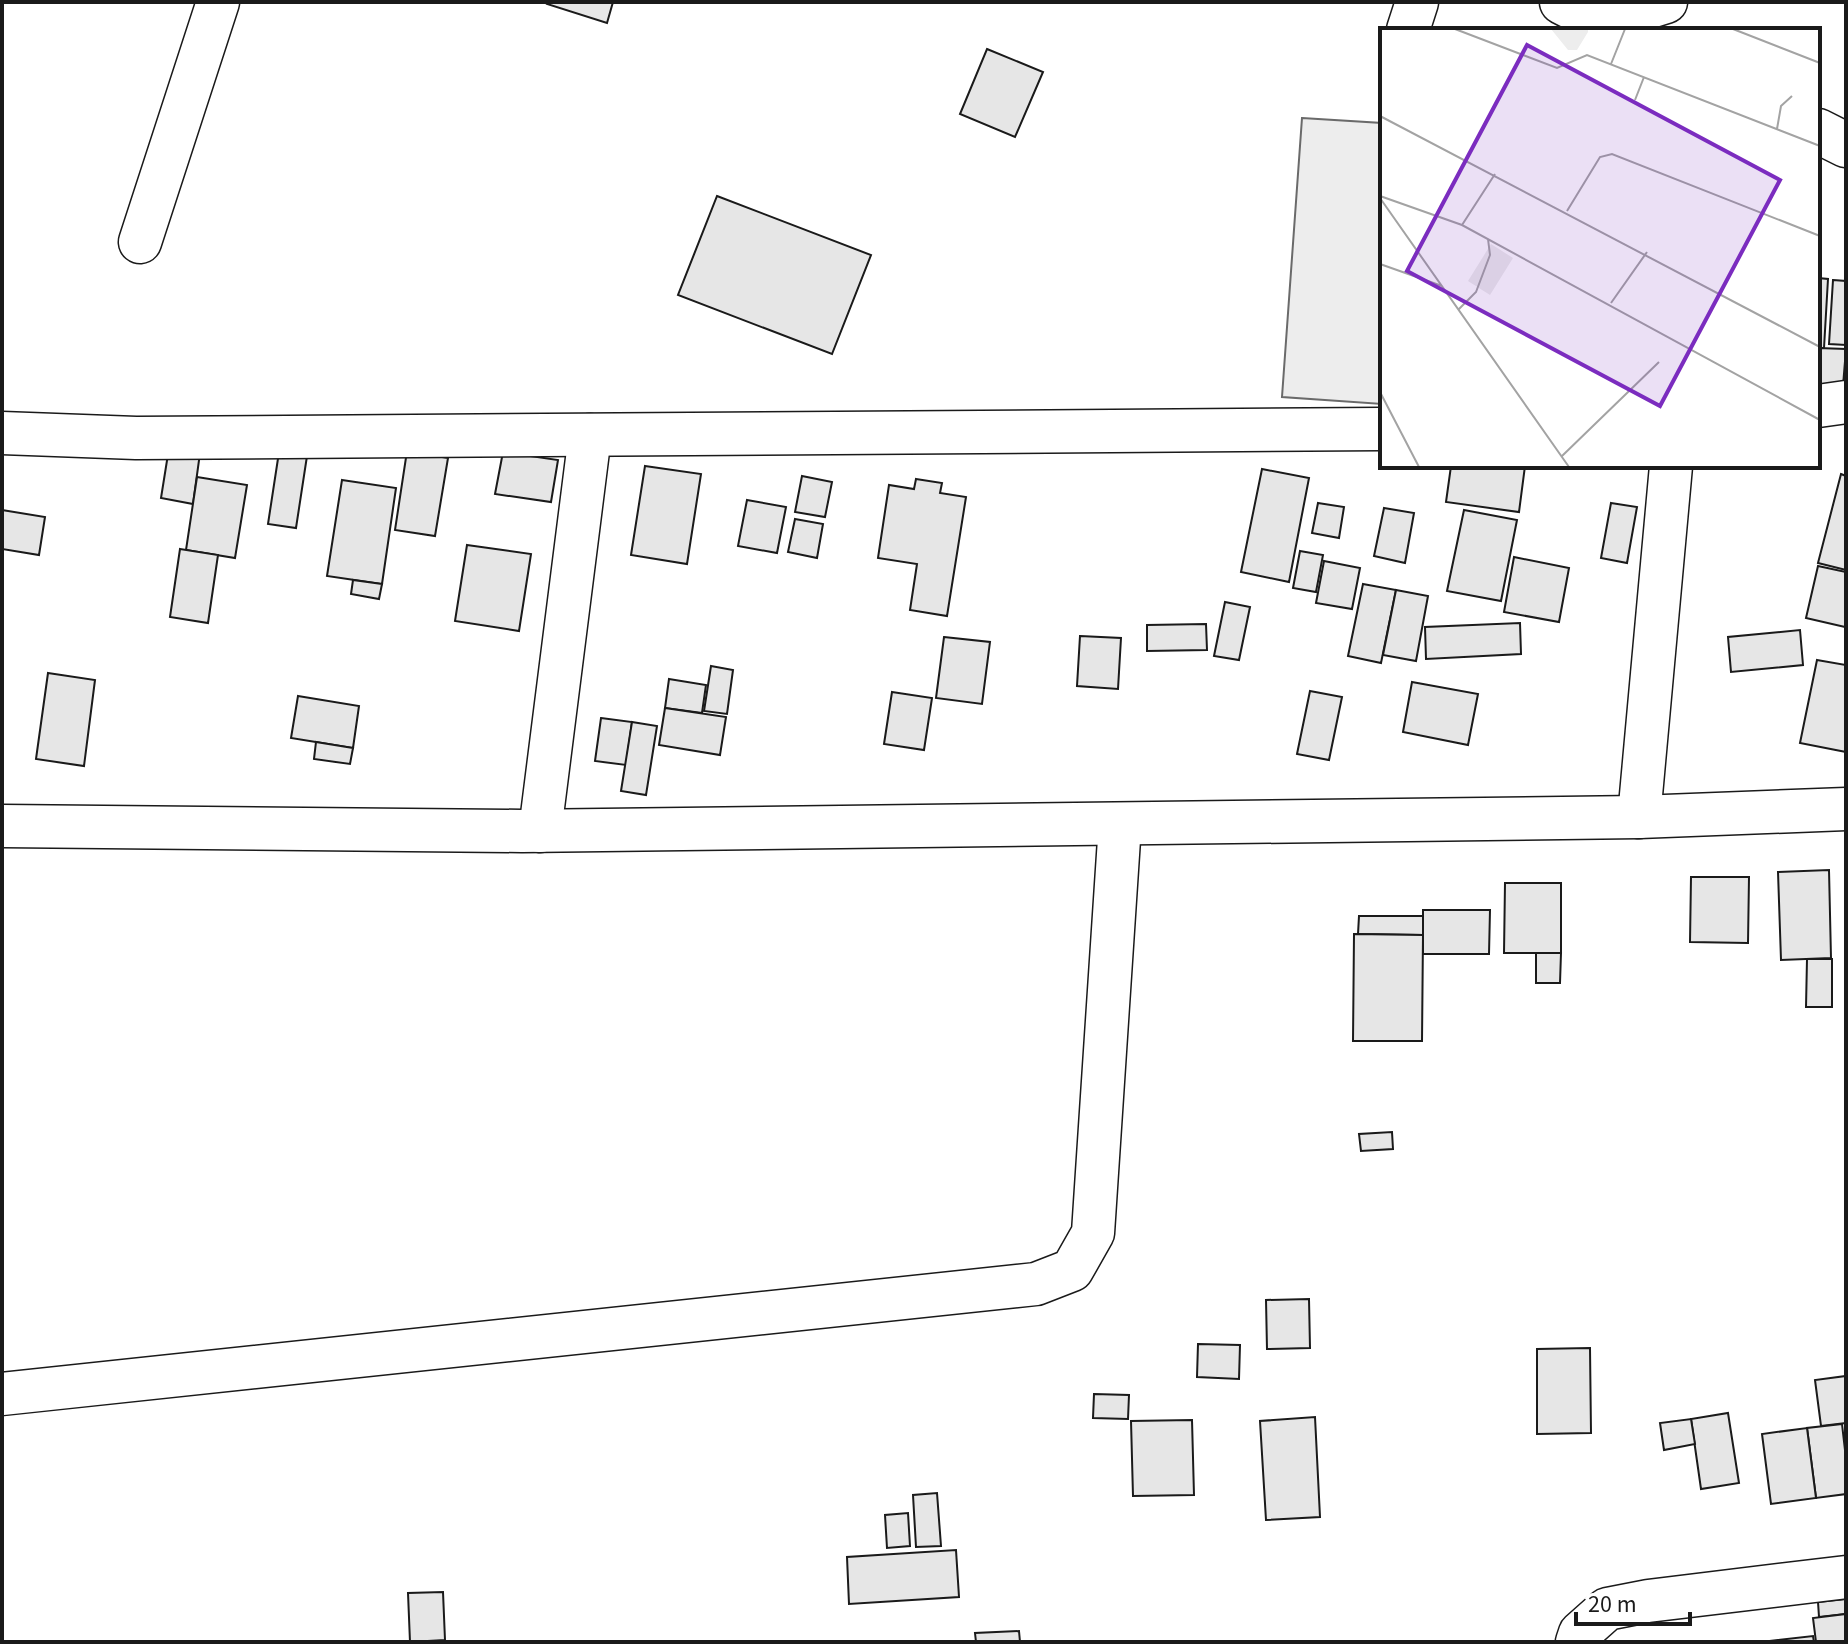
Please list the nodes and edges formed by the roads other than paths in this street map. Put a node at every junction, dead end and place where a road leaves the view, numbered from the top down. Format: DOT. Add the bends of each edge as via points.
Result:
graph roads {
  1 [pos="218,2"];
  2 [pos="1417,2"];
  3 [pos="1562,2"];
  4 [pos="1666,2"];
  5 [pos="1610,26"];
  6 [pos="1409,28"];
  7 [pos="1820,132"];
  8 [pos="1846,145"];
  9 [pos="140,242"];
  10 [pos="1846,402"];
  11 [pos="1820,406"];
  12 [pos="1380,429"];
  13 [pos="2,433"];
  14 [pos="590,435"];
  15 [pos="1671,468"];
  16 [pos="1846,809"];
  17 [pos="1639,817"];
  18 [pos="1120,824"];
  19 [pos="2,826"];
  20 [pos="540,831"];
  21 [pos="2,1394"];
  22 [pos="1846,1577"];
  23 [pos="1577,1642"];
  1 -- 9 [label="street"];
  2 -- 6 [label="street"];
  3 -- 5 [label="main road"];
  4 -- 5 [label="street"];
  7 -- 8 [label="main road"];
  10 -- 11 [label="street"];
  12 -- 14 [label="street"];
  13 -- 14 [label="street" via="136,438"];
  14 -- 20 [label="street"];
  15 -- 17 [label="street"];
  16 -- 17 [label="street"];
  17 -- 18 [label="street"];
  18 -- 20 [label="street"];
  18 -- 21 [label="street" via="1093,1233 1072,1270 1036,1284"];
  19 -- 20 [label="street"];
  22 -- 23 [label="street" via="1607,1609"];
}
